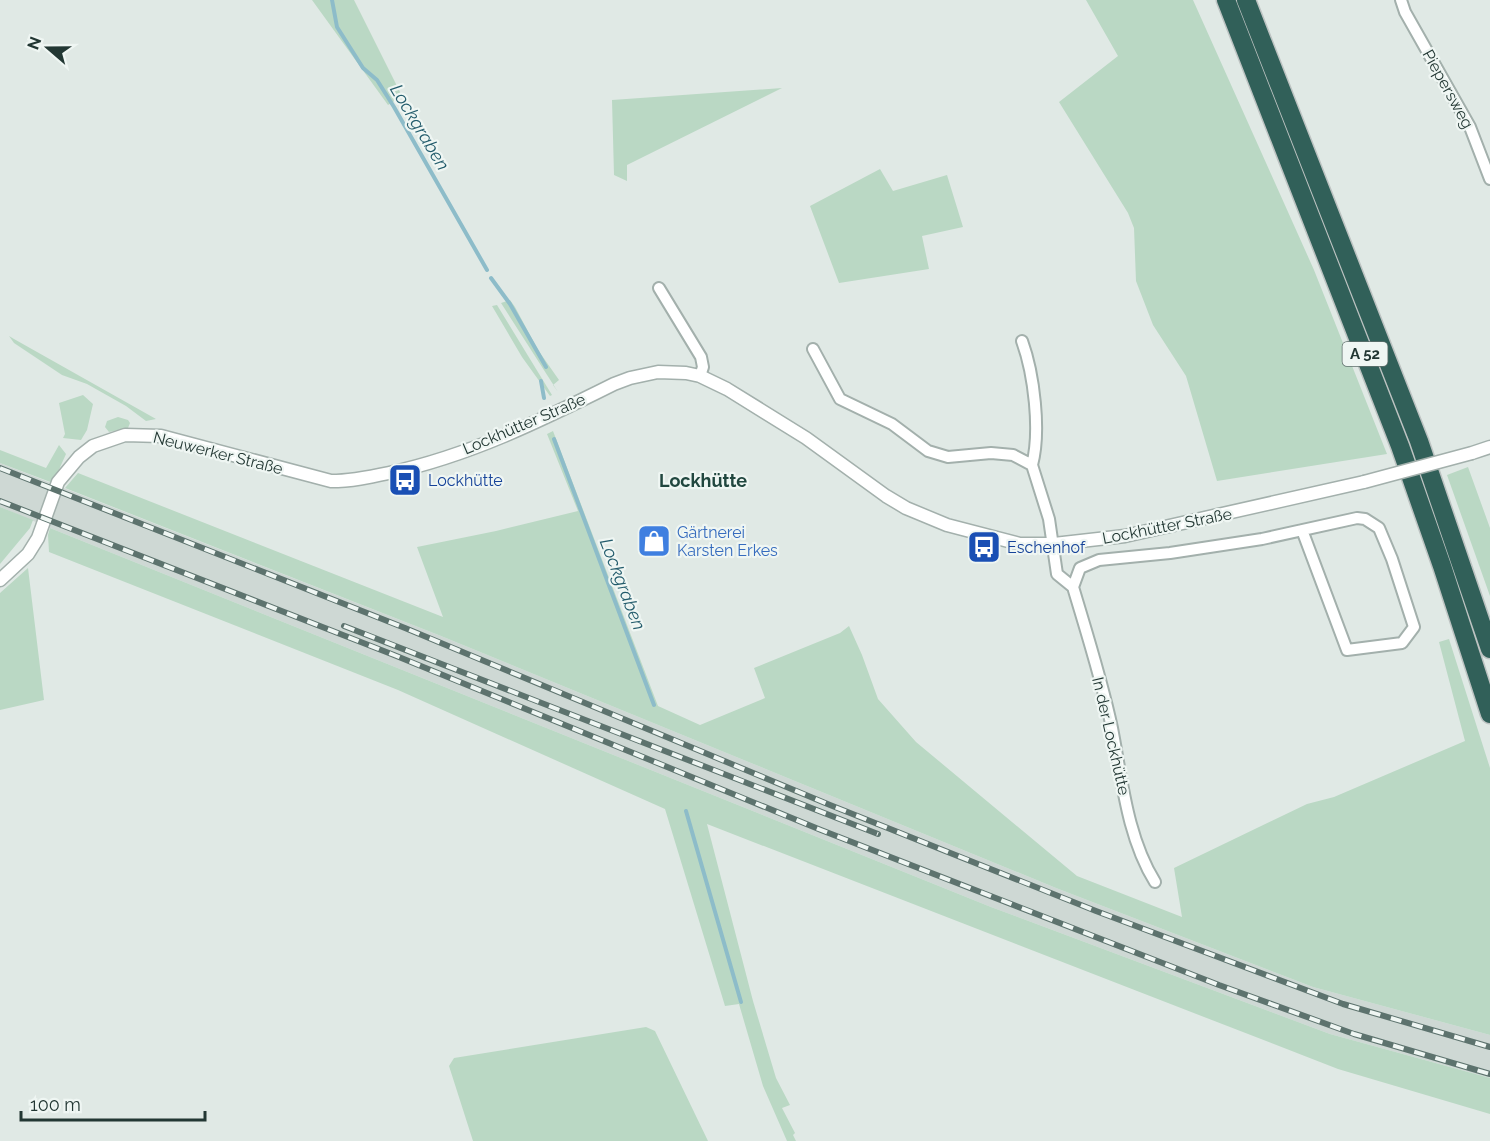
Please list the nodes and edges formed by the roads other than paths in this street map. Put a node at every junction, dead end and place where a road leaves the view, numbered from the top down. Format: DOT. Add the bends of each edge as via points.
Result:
graph roads {
  1 [pos="1226,0"];
  2 [pos="1246,0"];
  3 [pos="1401,0"];
  4 [pos="1487,158"];
  5 [pos="1490,179"];
  6 [pos="659,288"];
  7 [pos="1022,341"];
  8 [pos="813,349"];
  9 [pos="700,376"];
  10 [pos="1490,447"];
  11 [pos="1032,465"];
  12 [pos="331,482"];
  13 [pos="1302,530"];
  14 [pos="1054,544"];
  15 [pos="0,580"];
  16 [pos="1073,587"];
  17 [pos="1490,648"];
  18 [pos="1490,714"];
  19 [pos="1155,882"];
  1 -- 18 [label="highway, A 52" via="1400,446"];
  2 -- 17 [label="highway, A 52" via="1415,430"];
  3 -- 4 [label="street, Piepersweg"];
  4 -- 5 [label="street, Piepersweg"];
  6 -- 9 [label="street" via="701,357"];
  7 -- 11 [label="street" via="1036,421"];
  8 -- 11 [label="street" via="840,399 892,424 928,451 948,457 1013,455"];
  9 -- 12 [label="street, Lockhütter Straße" via="658,372 630,378 466,450 402,470"];
  9 -- 14 [label="street, Lockhütter Straße" via="806,438 906,508 987,537 1020,544"];
  10 -- 14 [label="street, Lockhütter Straße, bridge" via="1364,482 1125,536"];
  11 -- 14 [label="street, In der Lockhütte"];
  12 -- 15 [label="street, Neuwerker Straße" via="161,436 125,435 93,446 65,473 58,482 38,538 15,568"];
  13 -- 13 [label="street" via="1357,518 1379,528 1414,627 1402,643 1347,651"];
  13 -- 16 [label="street" via="1239,543 1099,560 1080,568"];
  14 -- 16 [label="street, In der Lockhütte" via="1057,574"];
  16 -- 19 [label="street, In der Lockhütte" via="1111,726 1123,792 1140,852"];
}
